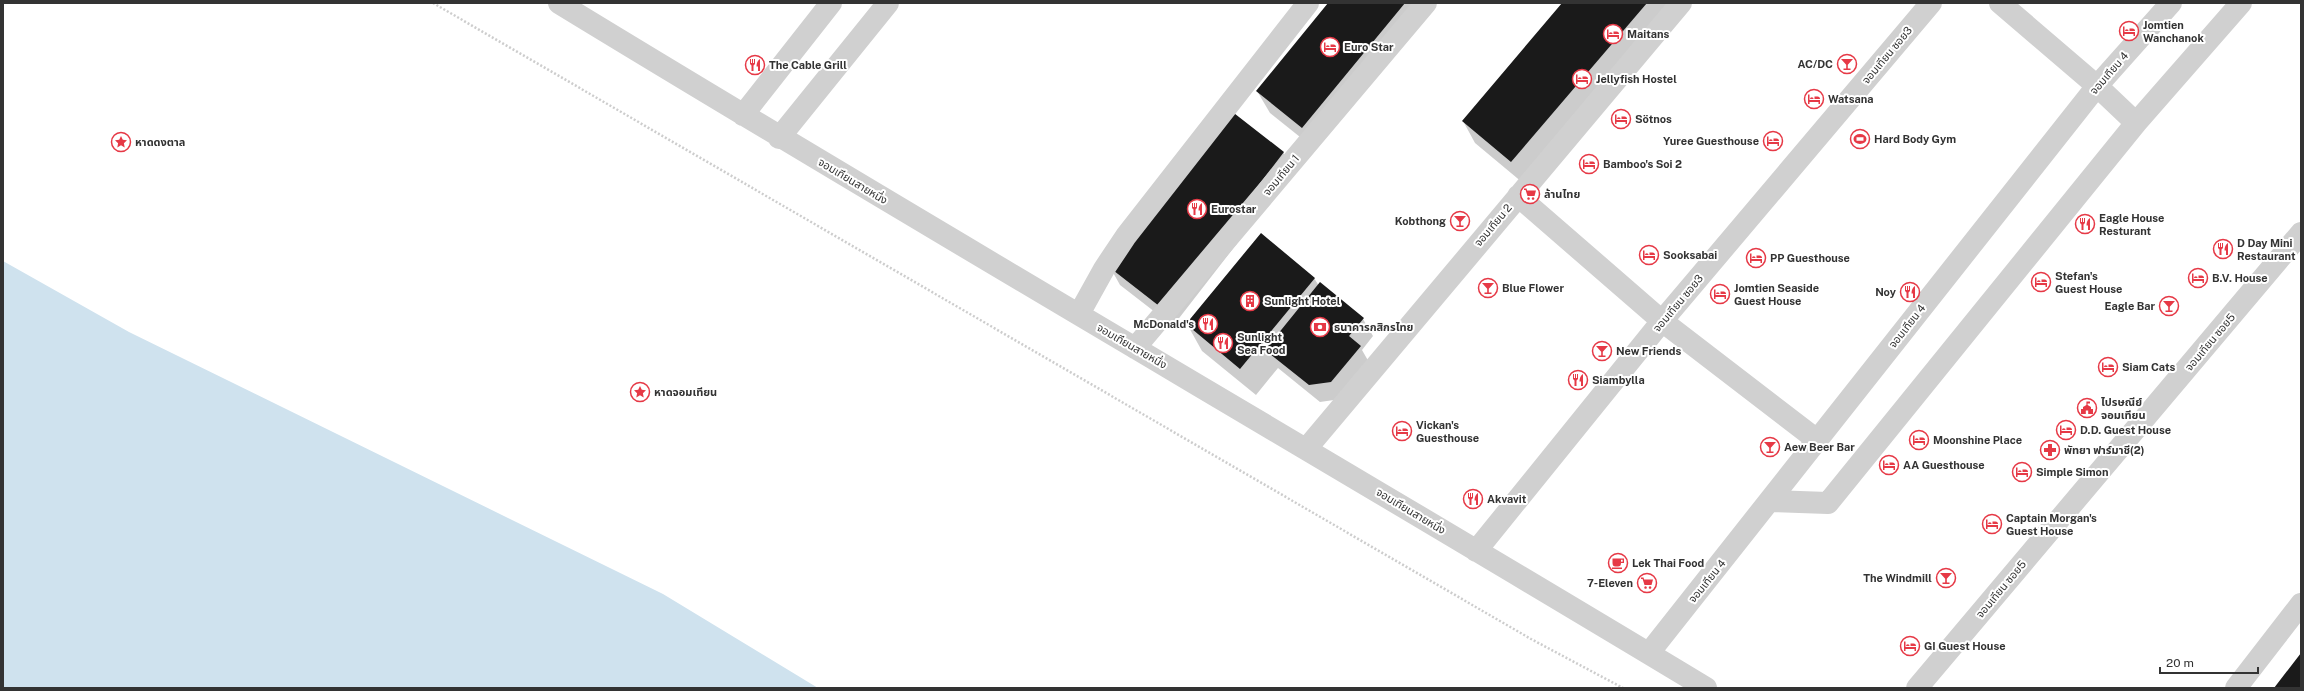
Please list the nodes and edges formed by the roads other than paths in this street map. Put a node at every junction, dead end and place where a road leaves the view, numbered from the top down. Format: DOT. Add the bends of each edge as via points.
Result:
graph roads {
  1 [pos="559,3"];
  2 [pos="831,3"];
  3 [pos="888,3"];
  4 [pos="1308,3"];
  5 [pos="1426,3"];
  6 [pos="1681,3"];
  7 [pos="1931,3"];
  8 [pos="2000,3"];
  9 [pos="2171,3"];
  10 [pos="2241,3"];
  11 [pos="2097,86"];
  12 [pos="743,115"];
  13 [pos="2136,122"];
  14 [pos="779,138"];
  15 [pos="1518,196"];
  16 [pos="2301,233"];
  17 [pos="2294,255"];
  18 [pos="1079,314"];
  19 [pos="1662,321"];
  20 [pos="1135,348"];
  21 [pos="1817,440"];
  22 [pos="1307,448"];
  23 [pos="1771,501"];
  24 [pos="1476,551"];
  25 [pos="2301,604"];
  26 [pos="1648,653"];
  27 [pos="1706,688"];
  28 [pos="1916,688"];
  29 [pos="2236,688"];
  1 -- 12 [label="street, จอมเทียนสายหนึ่ง"];
  2 -- 12 [label="street"];
  3 -- 14 [label="street"];
  4 -- 18 [label="street" via="1126,236"];
  5 -- 20 [label="street, จอมเทียน 1"];
  6 -- 15 [label="street, จอมเทียน 2"];
  7 -- 19 [label="street, จอมเทียน ซอย3"];
  8 -- 11 [label="street"];
  9 -- 11 [label="street, จอมเทียน 4"];
  10 -- 13 [label="street"];
  11 -- 13 [label="street"];
  11 -- 21 [label="street, จอมเทียน 4"];
  12 -- 14 [label="street, จอมเทียนสายหนึ่ง"];
  13 -- 23 [label="street" via="1828,503"];
  14 -- 18 [label="street, จอมเทียนสายหนึ่ง"];
  15 -- 19 [label="street"];
  15 -- 22 [label="street, จอมเทียน 2"];
  16 -- 17 [label="street, จอมเทียน ซอย5"];
  17 -- 28 [label="street, จอมเทียน ซอย5"];
  18 -- 20 [label="street, จอมเทียนสายหนึ่ง"];
  19 -- 21 [label="street"];
  19 -- 24 [label="street, จอมเทียน ซอย3"];
  20 -- 22 [label="street, จอมเทียนสายหนึ่ง"];
  21 -- 23 [label="street, จอมเทียน 4"];
  22 -- 24 [label="street, จอมเทียนสายหนึ่ง"];
  23 -- 26 [label="street, จอมเทียน 4"];
  24 -- 26 [label="street, จอมเทียนสายหนึ่ง"];
  25 -- 29 [label="street"];
  26 -- 27 [label="street, จอมเทียนสายหนึ่ง"];
}
